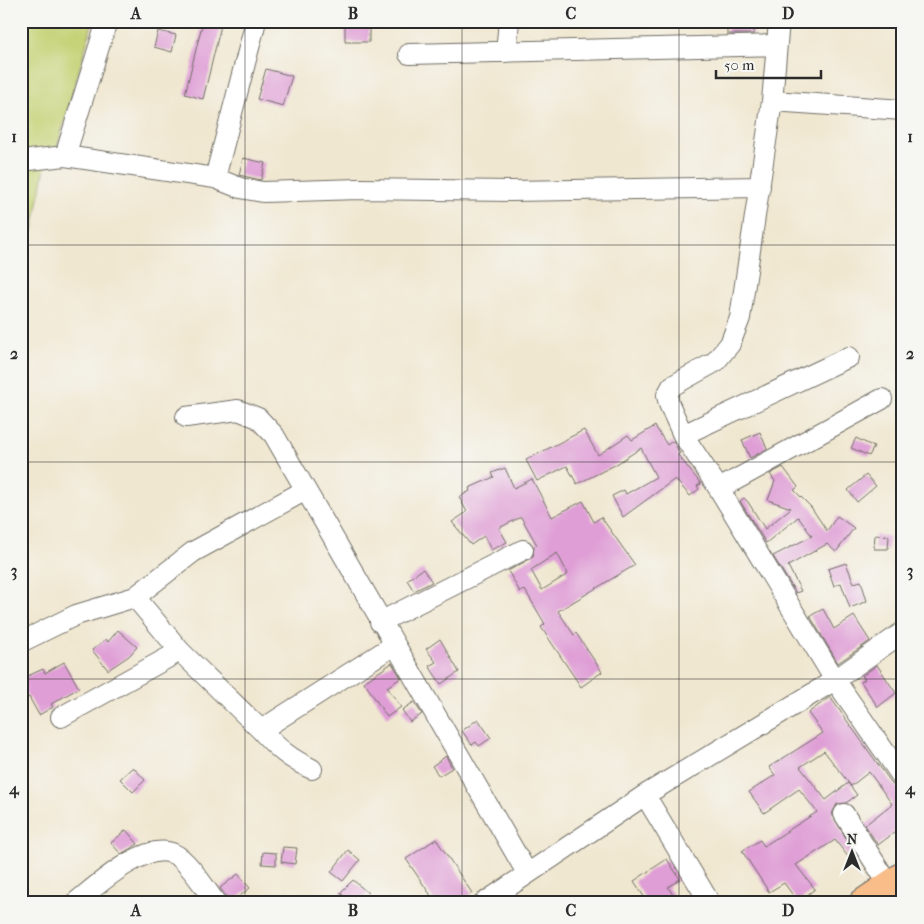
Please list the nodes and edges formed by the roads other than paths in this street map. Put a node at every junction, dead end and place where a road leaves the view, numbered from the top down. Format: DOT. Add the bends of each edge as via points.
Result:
graph roads {
  1 [pos="107,21"];
  2 [pos="256,21"];
  3 [pos="510,21"];
  4 [pos="779,21"];
  5 [pos="777,45"];
  6 [pos="506,52"];
  7 [pos="409,54"];
  8 [pos="772,101"];
  9 [pos="903,110"];
  10 [pos="65,156"];
  11 [pos="21,161"];
  12 [pos="215,178"];
  13 [pos="760,187"];
  14 [pos="849,357"];
  15 [pos="882,399"];
  16 [pos="186,416"];
  17 [pos="683,435"];
  18 [pos="719,489"];
  19 [pos="304,491"];
  20 [pos="523,550"];
  21 [pos="135,598"];
  22 [pos="380,622"];
  23 [pos="903,632"];
  24 [pos="21,642"];
  25 [pos="394,645"];
  26 [pos="180,651"];
  27 [pos="834,680"];
  28 [pos="61,717"];
  29 [pos="261,730"];
  30 [pos="312,768"];
  31 [pos="903,778"];
  32 [pos="645,795"];
  33 [pos="844,814"];
  34 [pos="527,873"];
  35 [pos="896,880"];
  36 [pos="75,903"];
  37 [pos="216,903"];
  38 [pos="484,903"];
  39 [pos="710,903"];
  40 [pos="862,903"];
  1 -- 10 [label="street"];
  2 -- 12 [label="street"];
  3 -- 6 [label="street"];
  4 -- 5 [label="street"];
  5 -- 6 [label="street"];
  5 -- 8 [label="street"];
  6 -- 7 [label="street"];
  8 -- 9 [label="street"];
  8 -- 13 [label="street"];
  10 -- 11 [label="street"];
  10 -- 12 [label="street"];
  12 -- 13 [label="street" via="240,188 263,192"];
  13 -- 17 [label="street" via="743,303 730,344 715,362 672,386 667,394"];
  14 -- 17 [label="street"];
  15 -- 18 [label="street"];
  16 -- 19 [label="street" via="238,410 258,418 274,435"];
  17 -- 18 [label="street"];
  18 -- 27 [label="street"];
  19 -- 21 [label="street" via="193,552"];
  19 -- 22 [label="street"];
  20 -- 22 [label="street"];
  21 -- 24 [label="street" via="76,615"];
  21 -- 26 [label="street"];
  22 -- 25 [label="street"];
  23 -- 27 [label="street"];
  25 -- 29 [label="street"];
  25 -- 34 [label="street"];
  26 -- 28 [label="street"];
  26 -- 29 [label="street"];
  27 -- 31 [label="street"];
  27 -- 32 [label="street"];
  29 -- 30 [label="street" via="282,753"];
  32 -- 34 [label="street"];
  32 -- 39 [label="street"];
  33 -- 35 [label="street"];
  34 -- 38 [label="street"];
  35 -- 40 [label="highway"];
  36 -- 37 [label="street" via="126,864 163,850 175,854 185,864"];
}
